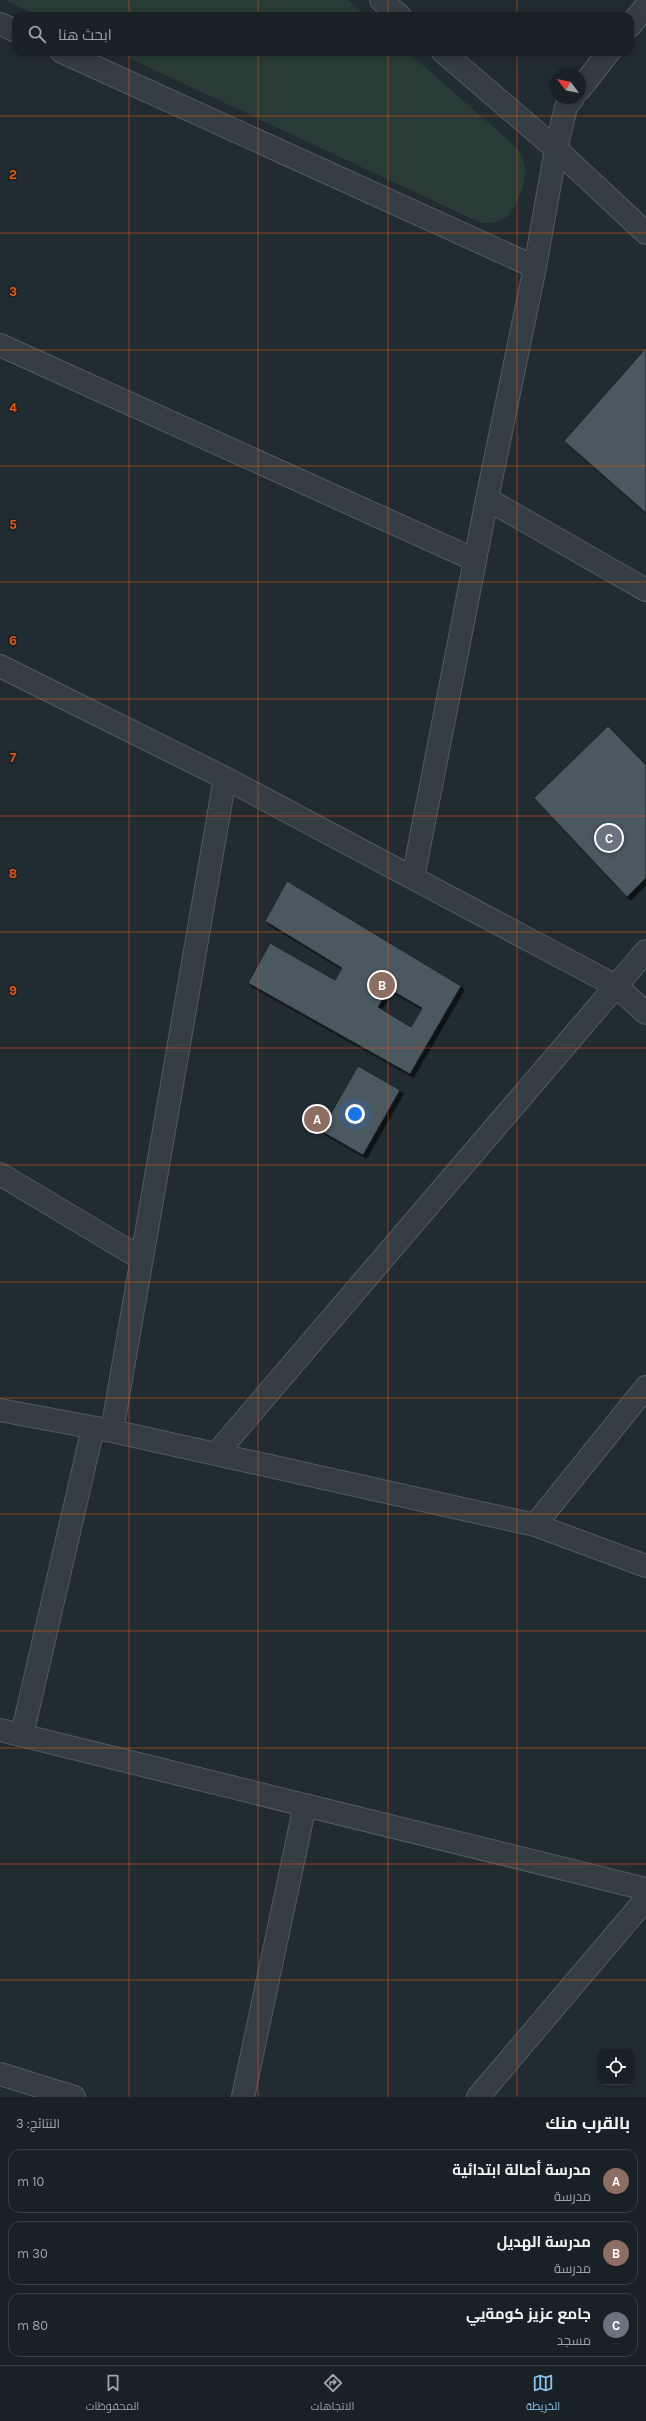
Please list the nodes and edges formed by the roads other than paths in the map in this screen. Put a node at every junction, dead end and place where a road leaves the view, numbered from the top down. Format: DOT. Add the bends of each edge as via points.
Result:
graph roads {
  1 [pos="381,0"];
  2 [pos="646,6"];
  3 [pos="395,12"];
  4 [pos="634,21"];
  5 [pos="0,24"];
  6 [pos="12,29"];
  7 [pos="71,56"];
  8 [pos="447,56"];
  9 [pos="606,56"];
  10 [pos="586,81"];
  11 [pos="568,104"];
  12 [pos="556,149"];
  13 [pos="646,233"];
  14 [pos="535,267"];
  15 [pos="0,345"];
  16 [pos="487,499"];
  17 [pos="476,560"];
  18 [pos="646,590"];
  19 [pos="0,666"];
  20 [pos="226,778"];
  21 [pos="413,878"];
  22 [pos="646,951"];
  23 [pos="616,986"];
  24 [pos="646,1012"];
  25 [pos="0,1174"];
  26 [pos="142,1259"];
  27 [pos="646,1387"];
  28 [pos="0,1410"];
  29 [pos="102,1430"];
  30 [pos="216,1454"];
  31 [pos="536,1525"];
  32 [pos="646,1566"];
  33 [pos="0,1730"];
  34 [pos="22,1735"];
  35 [pos="305,1805"];
  36 [pos="646,1889"];
  37 [pos="646,1899"];
  38 [pos="0,2074"];
  39 [pos="74,2097"];
  40 [pos="243,2097"];
  41 [pos="478,2097"];
  1 -- 3 [label="street"];
  2 -- 4 [label="street"];
  5 -- 6 [label="street"];
  7 -- 14 [label="street"];
  8 -- 12 [label="street"];
  9 -- 10 [label="street"];
  11 -- 12 [label="street"];
  12 -- 13 [label="street"];
  12 -- 14 [label="street"];
  14 -- 16 [label="street"];
  15 -- 17 [label="street"];
  16 -- 17 [label="street"];
  16 -- 18 [label="street"];
  17 -- 21 [label="street"];
  19 -- 20 [label="street"];
  20 -- 21 [label="street"];
  20 -- 26 [label="street"];
  21 -- 23 [label="street"];
  22 -- 23 [label="street"];
  23 -- 24 [label="street"];
  23 -- 30 [label="street"];
  25 -- 26 [label="street"];
  26 -- 29 [label="street"];
  27 -- 31 [label="street"];
  28 -- 29 [label="street"];
  29 -- 30 [label="street"];
  29 -- 34 [label="street"];
  30 -- 31 [label="street"];
  31 -- 32 [label="street"];
  33 -- 34 [label="street"];
  34 -- 35 [label="street"];
  35 -- 36 [label="street"];
  35 -- 40 [label="street"];
  37 -- 41 [label="street"];
  38 -- 39 [label="street"];
}
